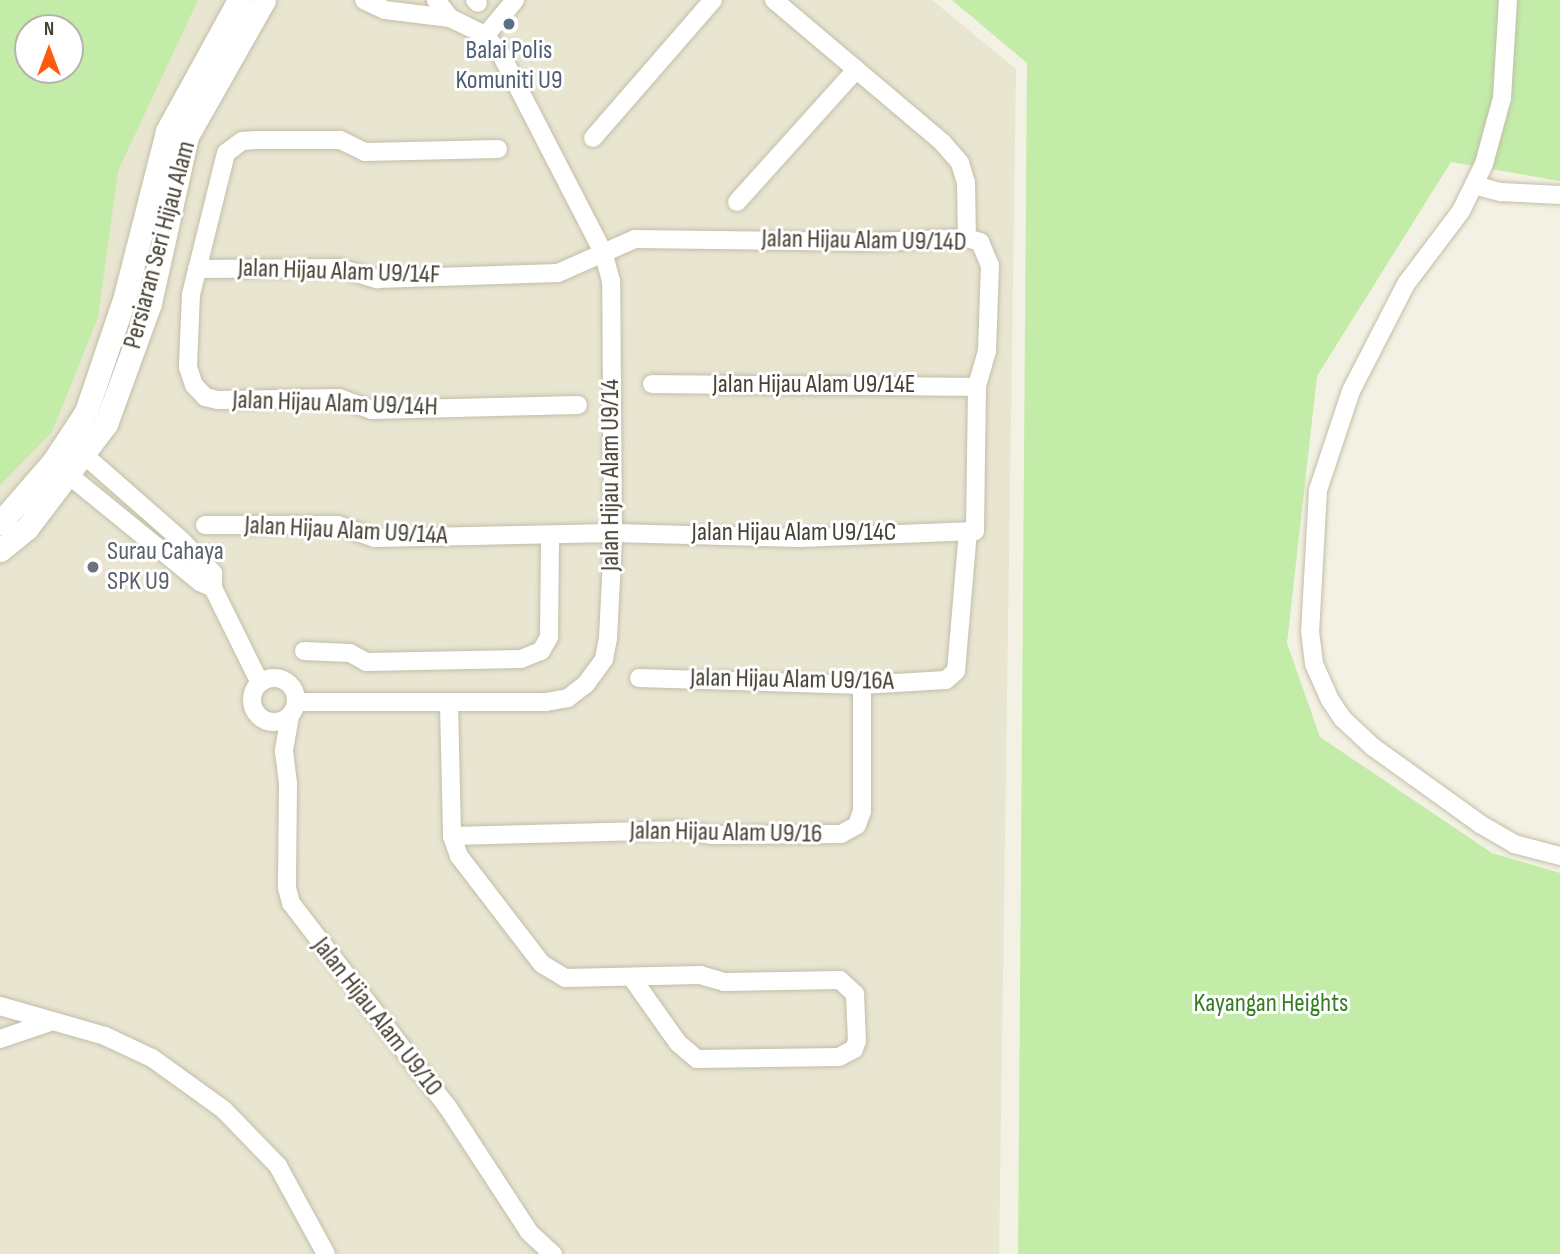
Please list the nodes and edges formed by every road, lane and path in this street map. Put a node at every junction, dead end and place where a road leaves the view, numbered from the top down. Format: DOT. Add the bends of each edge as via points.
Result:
graph roads {
  1 [pos="239,0"];
  2 [pos="264,0"];
  3 [pos="364,0"];
  4 [pos="436,0"];
  5 [pos="515,0"];
  6 [pos="713,0"];
  7 [pos="774,0"];
  8 [pos="1508,0"];
  9 [pos="450,18"];
  10 [pos="485,36"];
  11 [pos="856,70"];
  12 [pos="593,138"];
  13 [pos="498,149"];
  14 [pos="1474,185"];
  15 [pos="1560,195"];
  16 [pos="737,202"];
  17 [pos="967,237"];
  18 [pos="604,254"];
  19 [pos="197,268"];
  20 [pos="652,384"];
  21 [pos="977,387"];
  22 [pos="578,405"];
  23 [pos="77,448"];
  24 [pos="62,469"];
  25 [pos="0,523"];
  26 [pos="205,524"];
  27 [pos="972,532"];
  28 [pos="613,533"];
  29 [pos="550,535"];
  30 [pos="0,551"];
  31 [pos="213,587"];
  32 [pos="304,650"];
  33 [pos="639,678"];
  34 [pos="946,680"];
  35 [pos="260,683"];
  36 [pos="862,685"];
  37 [pos="449,703"];
  38 [pos="293,709"];
  39 [pos="261,719"];
  40 [pos="284,751"];
  41 [pos="452,836"];
  42 [pos="1560,856"];
  43 [pos="632,978"];
  44 [pos="0,1006"];
  45 [pos="47,1023"];
  46 [pos="0,1039"];
  47 [pos="326,1254"];
  48 [pos="553,1254"];
  1 -- 23 [label="street, Persiaran Seri Hijau Alam" via="167,131 124,300"];
  2 -- 23 [label="street, Persiaran Seri Hijau Alam" via="187,136 149,303 106,424"];
  3 -- 9 [label="street" via="385,10"];
  4 -- 9 [label="street"];
  5 -- 10 [label="street"];
  6 -- 12 [label="street"];
  7 -- 11 [label="street"];
  8 -- 14 [label="street" via="1502,98"];
  9 -- 10 [label="street, Jalan Hijau Alam U9/14"];
  10 -- 18 [label="street, Jalan Hijau Alam U9/14" via="509,65"];
  11 -- 16 [label="street"];
  11 -- 17 [label="street" via="942,142 960,163"];
  13 -- 19 [label="street, Jalan Hijau Alam U9/14H" via="365,152 340,140 242,141 226,153 220,167"];
  14 -- 15 [label="street" via="1501,192"];
  14 -- 42 [label="street" via="1461,211 1406,284 1351,391 1318,490 1310,631 1314,664 1343,719 1373,747 1514,844"];
  17 -- 18 [label="street, Jalan Hijau Alam U9/14D" via="876,242 635,239"];
  17 -- 21 [label="street, Jalan Hijau Alam U9/14D" via="980,242 990,265 987,351"];
  18 -- 19 [label="street, Jalan Hijau Alam U9/14F" via="558,273 377,279 340,268"];
  18 -- 28 [label="street, Jalan Hijau Alam U9/14" via="611,281"];
  19 -- 22 [label="street, Jalan Hijau Alam U9/14H" via="188,368 205,397 339,398 372,410"];
  20 -- 21 [label="street, Jalan Hijau Alam U9/14E"];
  21 -- 27 [label="street, Jalan Hijau Alam U9/14D"];
  23 -- 24 [label="street, Persiaran Seri Hijau Alam"];
  23 -- 31 [label="street" via="190,549 213,573"];
  24 -- 25 [label="street, Persiaran Seri Hijau Alam"];
  24 -- 30 [label="street, Persiaran Seri Hijau Alam" via="27,528"];
  24 -- 31 [label="street"];
  26 -- 29 [label="street, Jalan Hijau Alam U9/14A" via="338,525 375,538"];
  27 -- 28 [label="street, Jalan Hijau Alam U9/14C" via="732,539"];
  27 -- 34 [label="street, Jalan Hijau Alam U9/14D" via="956,671"];
  28 -- 29 [label="street, Jalan Hijau Alam U9/14A"];
  28 -- 37 [label="street, Jalan Hijau Alam U9/14" via="608,638 604,659 586,684 568,698 546,702"];
  29 -- 32 [label="street" via="549,638 541,651 521,659 366,662 350,653"];
  31 -- 35 [label="street"];
  33 -- 36 [label="street, Jalan Hijau Alam U9/16A"];
  34 -- 36 [label="street, Jalan Hijau Alam U9/16A"];
  35 -- 38 [label="street" via="271,678 286,682"];
  35 -- 39 [label="street" via="251,699"];
  36 -- 41 [label="street, Jalan Hijau Alam U9/16" via="862,811 857,825 841,834 712,835 684,830"];
  37 -- 38 [label="street, Jalan Hijau Alam U9/14"];
  37 -- 41 [label="street"];
  38 -- 39 [label="street" via="276,723"];
  38 -- 40 [label="street, Jalan Hijau Alam U9/10"];
  39 -- 40 [label="street, Jalan Hijau Alam U9/10" via="275,731"];
  40 -- 48 [label="street, Jalan Hijau Alam U9/10" via="291,903 447,1106 529,1232"];
  41 -- 43 [label="street" via="459,856 542,964 565,978"];
  43 -- 43 [label="street" via="700,975 724,982 840,980 855,994 857,1041 854,1049 839,1057 697,1059 678,1043"];
  44 -- 45 [label="street"];
  45 -- 46 [label="street"];
  45 -- 47 [label="street" via="105,1036 152,1058 224,1110 278,1166"];
}
